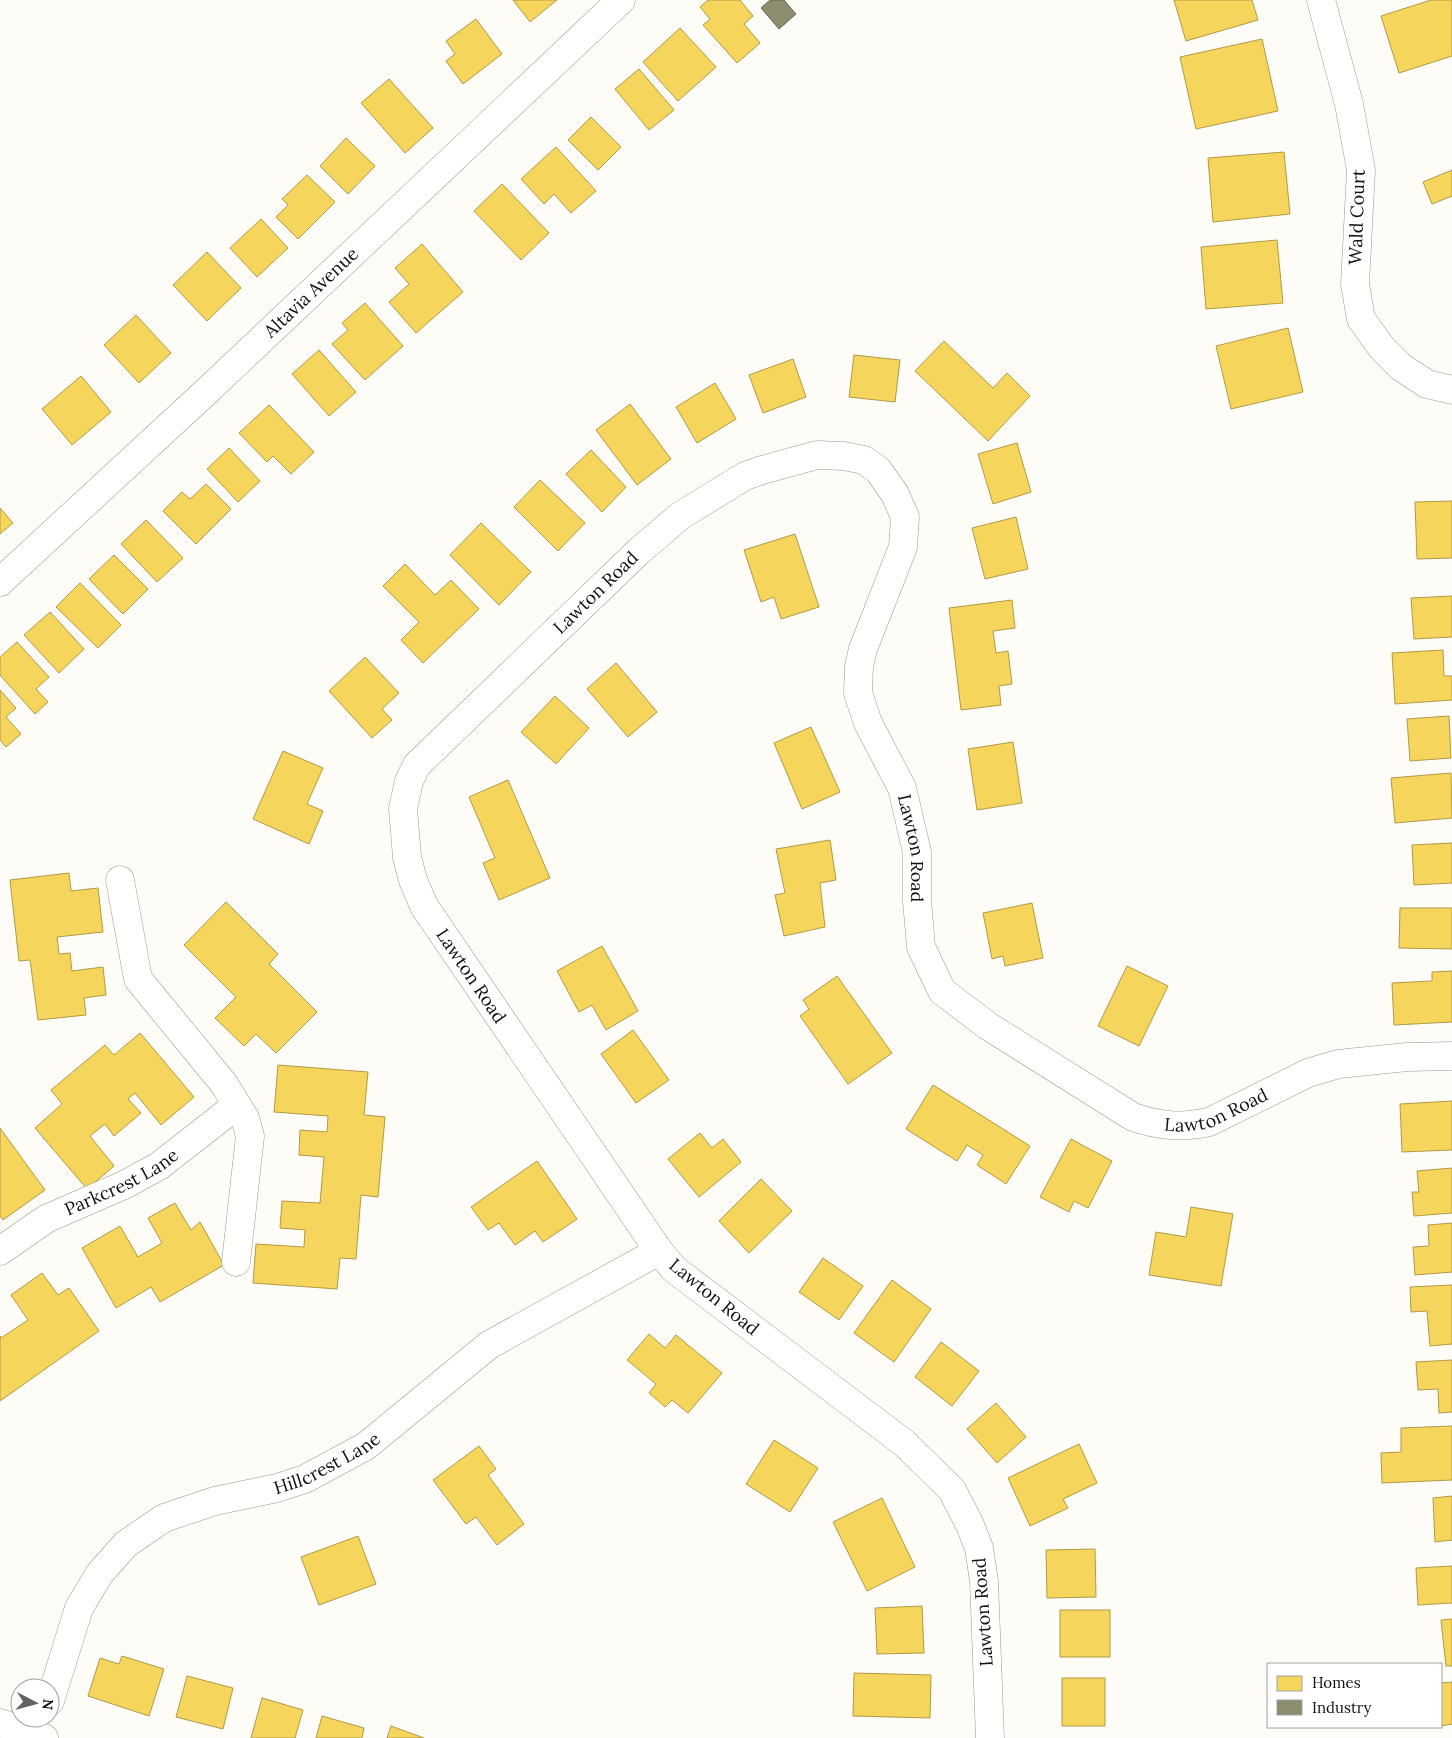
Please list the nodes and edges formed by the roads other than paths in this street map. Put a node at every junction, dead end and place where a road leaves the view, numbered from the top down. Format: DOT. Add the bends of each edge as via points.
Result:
graph roads {
  1 [pos="621,0"];
  2 [pos="1321,0"];
  3 [pos="1452,390"];
  4 [pos="0,582"];
  5 [pos="120,880"];
  6 [pos="1452,1056"];
  7 [pos="236,1105"];
  8 [pos="0,1251"];
  9 [pos="659,1251"];
  10 [pos="236,1262"];
  11 [pos="57,1678"];
  12 [pos="0,1723"];
  13 [pos="43,1731"];
  14 [pos="990,1738"];
  1 -- 4 [label="street, Altavia Avenue"];
  2 -- 3 [label="street, Wald Court" via="1349,104 1361,170 1355,284 1361,318 1382,348 1401,367 1427,384"];
  5 -- 7 [label="street" via="138,978 224,1084"];
  6 -- 9 [label="street, Lawton Road" via="1338,1064 1308,1073 1209,1122 1192,1126 1155,1124 1133,1117 988,1026 942,991 921,947 917,852 902,788 868,723 858,693 863,649 903,547 905,517 895,494 878,470 864,460 817,455 745,476 680,516 638,552 429,752 409,781 403,809 407,857 424,906"];
  7 -- 8 [label="street, Parkcrest Lane" via="159,1166 46,1219"];
  7 -- 10 [label="street" via="245,1118 250,1136"];
  9 -- 11 [label="street, Hillcrest Lane" via="489,1345 366,1446 306,1479 215,1500 164,1518 126,1544 100,1573 79,1608"];
  9 -- 14 [label="street, Lawton Road" via="674,1269 904,1443 952,1490 979,1548 984,1581"];
  12 -- 13 [label="street"];
}
